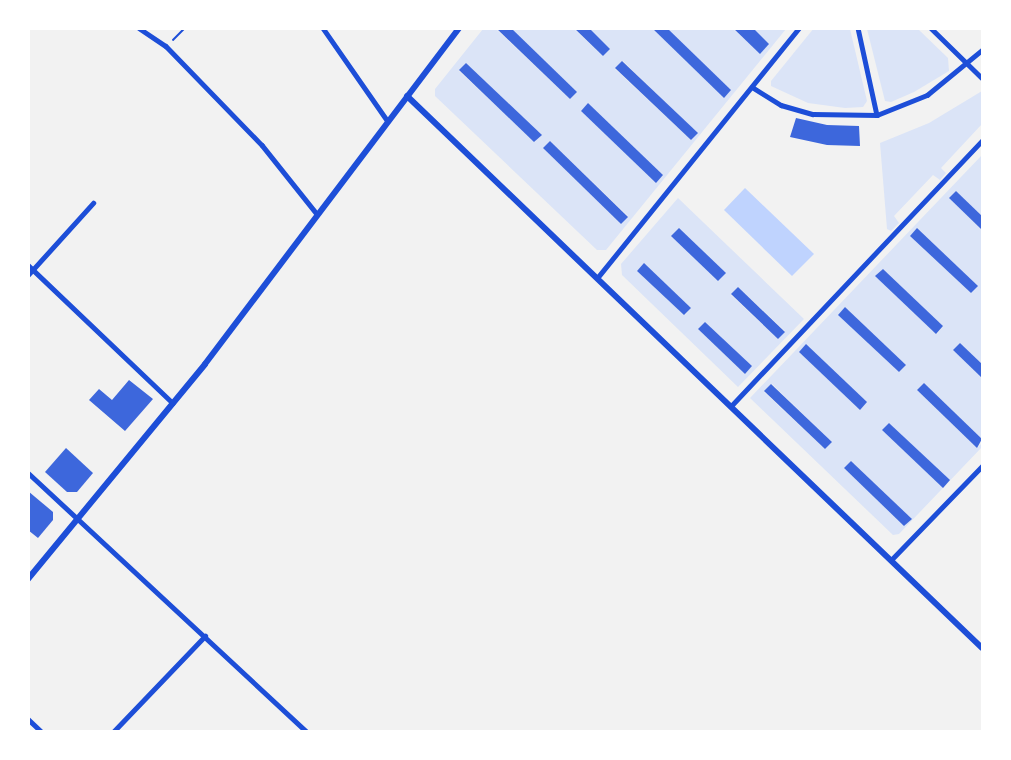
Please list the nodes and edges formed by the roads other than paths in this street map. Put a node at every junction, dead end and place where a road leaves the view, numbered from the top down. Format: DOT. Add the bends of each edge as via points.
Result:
graph roads {
  1 [pos="139,28"];
  2 [pos="323,28"];
  3 [pos="459,28"];
  4 [pos="799,28"];
  5 [pos="858,28"];
  6 [pos="931,28"];
  7 [pos="982,50"];
  8 [pos="967,64"];
  9 [pos="982,78"];
  10 [pos="752,87"];
  11 [pos="407,96"];
  12 [pos="877,115"];
  13 [pos="387,120"];
  14 [pos="982,141"];
  15 [pos="93,203"];
  16 [pos="317,214"];
  17 [pos="28,265"];
  18 [pos="34,269"];
  19 [pos="28,275"];
  20 [pos="598,277"];
  21 [pos="173,403"];
  22 [pos="731,406"];
  23 [pos="982,466"];
  24 [pos="28,473"];
  25 [pos="79,519"];
  26 [pos="891,560"];
  27 [pos="28,579"];
  28 [pos="205,636"];
  29 [pos="982,648"];
  30 [pos="28,719"];
  31 [pos="42,732"];
  32 [pos="113,732"];
  33 [pos="307,732"];
  1 -- 16 [label="street" via="166,46 262,145"];
  2 -- 13 [label="street"];
  3 -- 11 [label="main road"];
  4 -- 10 [label="street"];
  5 -- 12 [label="street"];
  6 -- 8 [label="street"];
  7 -- 8 [label="street"];
  8 -- 9 [label="street"];
  8 -- 12 [label="street" via="927,95"];
  10 -- 12 [label="street" via="781,105 813,114"];
  10 -- 20 [label="street"];
  11 -- 13 [label="main road"];
  11 -- 20 [label="main road"];
  13 -- 16 [label="main road"];
  14 -- 22 [label="street"];
  15 -- 18 [label="street"];
  16 -- 21 [label="main road"];
  17 -- 18 [label="street"];
  18 -- 19 [label="street"];
  18 -- 21 [label="street"];
  20 -- 22 [label="main road"];
  21 -- 25 [label="main road"];
  22 -- 26 [label="main road"];
  23 -- 26 [label="street"];
  24 -- 25 [label="street"];
  25 -- 27 [label="main road"];
  25 -- 28 [label="street"];
  26 -- 29 [label="main road"];
  28 -- 32 [label="street"];
  28 -- 33 [label="street"];
  30 -- 31 [label="street"];
}
